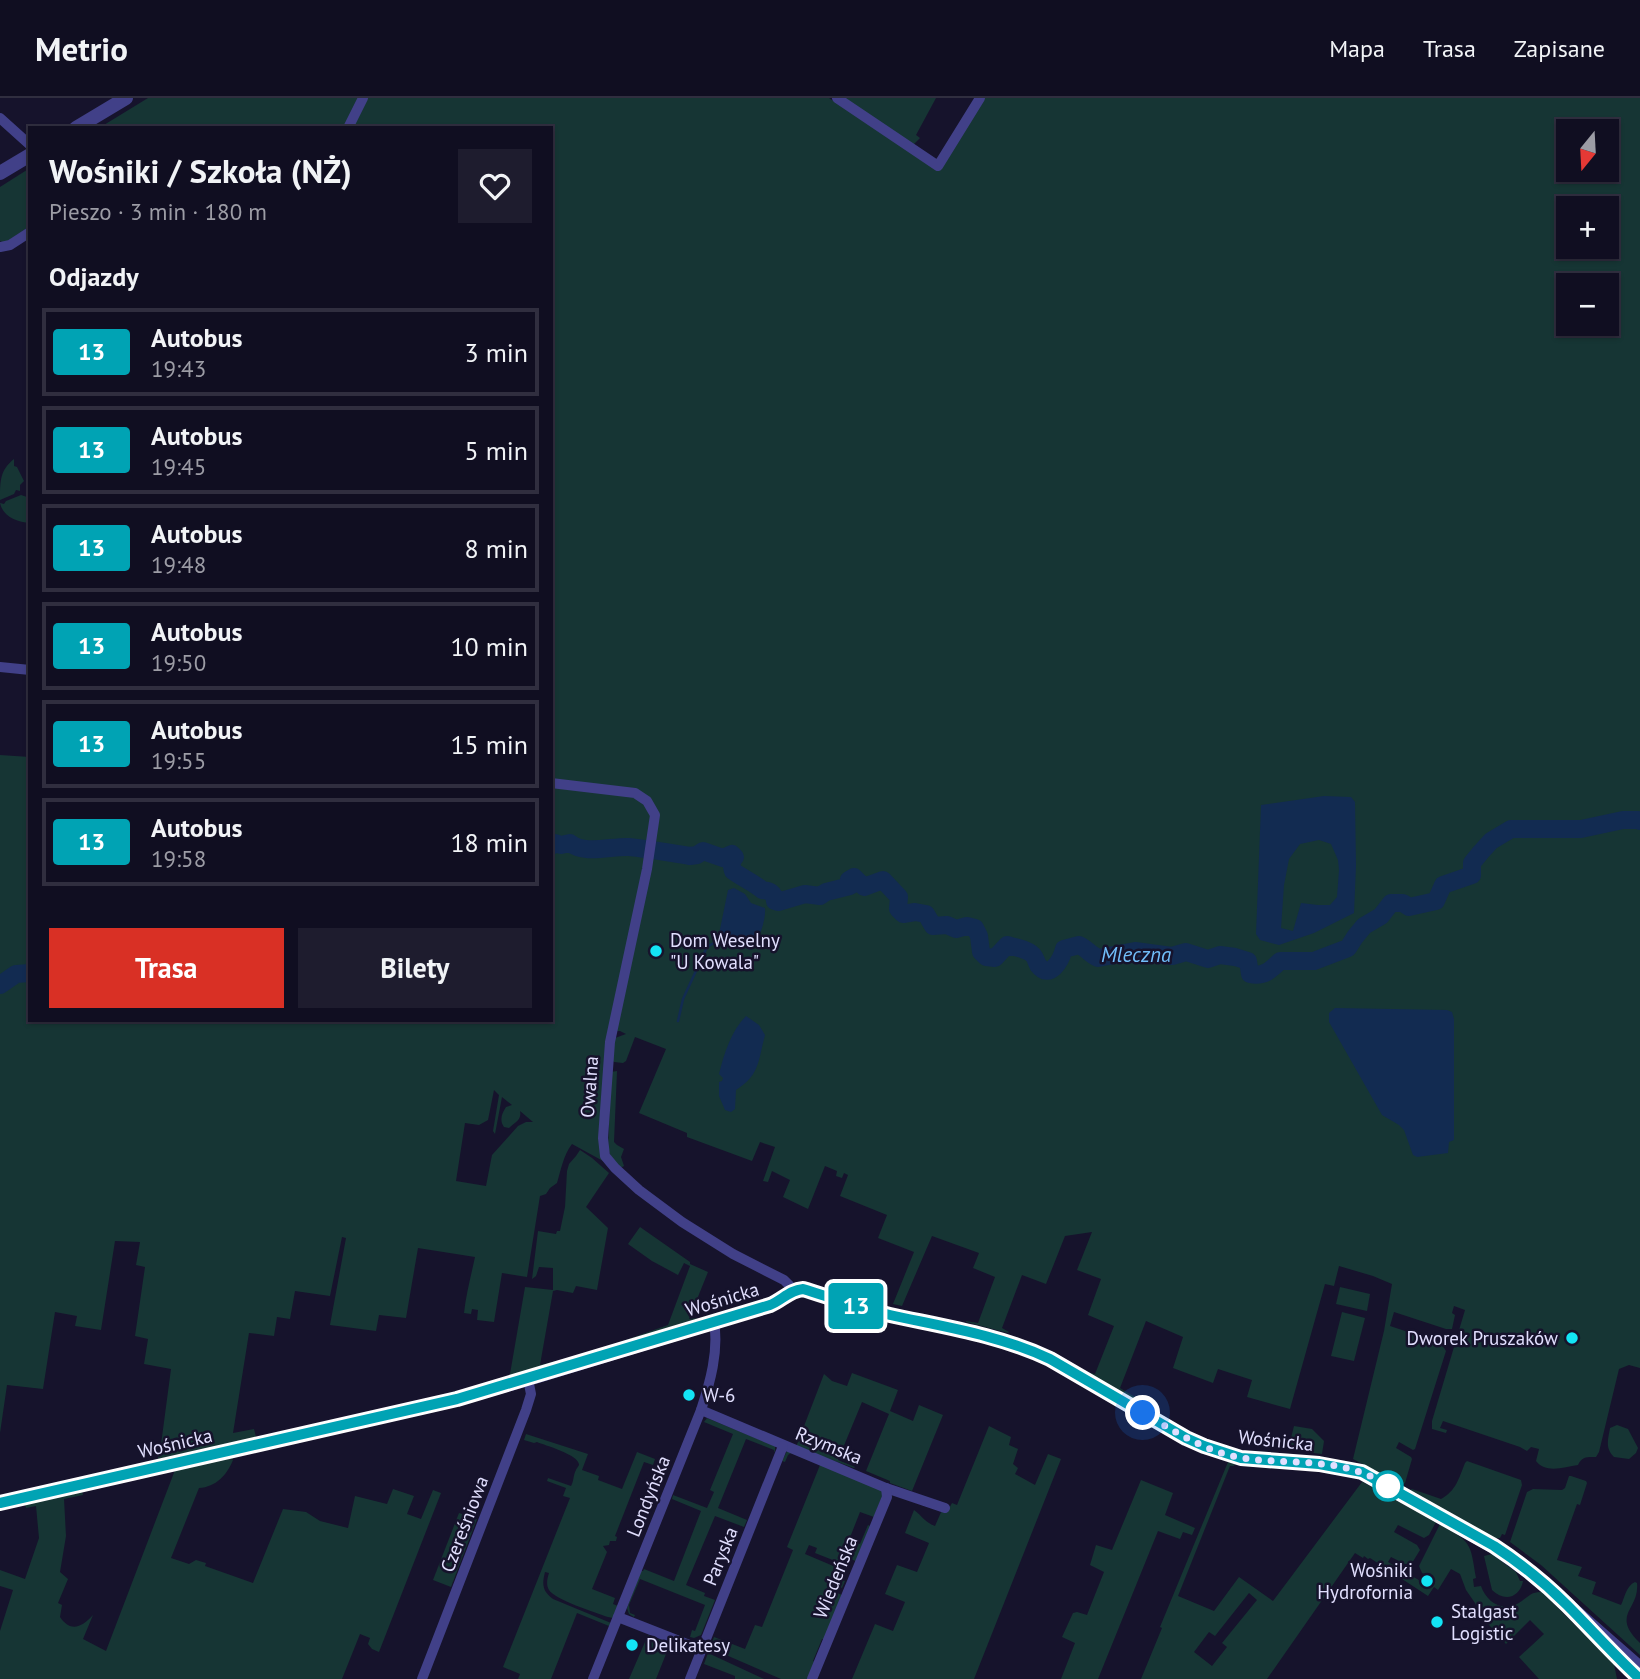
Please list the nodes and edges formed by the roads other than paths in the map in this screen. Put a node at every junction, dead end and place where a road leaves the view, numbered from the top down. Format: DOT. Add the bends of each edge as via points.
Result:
graph roads {
  1 [pos="126,98"];
  2 [pos="363,98"];
  3 [pos="837,98"];
  4 [pos="980,98"];
  5 [pos="0,118"];
  6 [pos="79,126"];
  7 [pos="349,126"];
  8 [pos="28,143"];
  9 [pos="28,156"];
  10 [pos="0,173"];
  11 [pos="28,233"];
  12 [pos="0,247"];
  13 [pos="0,667"];
  14 [pos="28,670"];
  15 [pos="553,783"];
  16 [pos="794,1290"];
  17 [pos="714,1322"];
  18 [pos="528,1379"];
  19 [pos="701,1410"];
  20 [pos="783,1446"];
  21 [pos="886,1488"];
  22 [pos="0,1503"];
  23 [pos="945,1508"];
  24 [pos="618,1617"];
  25 [pos="702,1650"];
  26 [pos="1639,1676"];
  27 [pos="422,1679"];
  28 [pos="593,1679"];
  29 [pos="690,1679"];
  30 [pos="812,1679"];
  1 -- 6 [label="street"];
  2 -- 7 [label="street"];
  3 -- 4 [label="street" via="938,166"];
  5 -- 8 [label="street"];
  9 -- 10 [label="street"];
  11 -- 12 [label="street"];
  13 -- 14 [label="street"];
  15 -- 16 [label="street, Owalna" via="629,791 651,806 655,815 610,1042 605,1156 639,1190 682,1222 785,1280"];
  16 -- 17 [label="street, Wośnicka" via="770,1305"];
  16 -- 26 [label="street, Wośnicka" via="1027,1348 1186,1438 1228,1455 1362,1472 1494,1546 1536,1577"];
  17 -- 18 [label="street, Wośnicka"];
  17 -- 19 [label="street, Londyńska" via="712,1373"];
  18 -- 22 [label="street, Wośnicka"];
  18 -- 27 [label="street, Czereśniowa" via="529,1402"];
  19 -- 20 [label="street, Rzymska"];
  19 -- 24 [label="street, Londyńska"];
  20 -- 21 [label="street, Rzymska"];
  20 -- 25 [label="street, Paryska"];
  21 -- 23 [label="street, Rzymska"];
  21 -- 30 [label="street, Wiedeńska" via="887,1497"];
  24 -- 25 [label="street"];
  24 -- 28 [label="street, Londyńska"];
  25 -- 29 [label="street, Paryska"];
}
